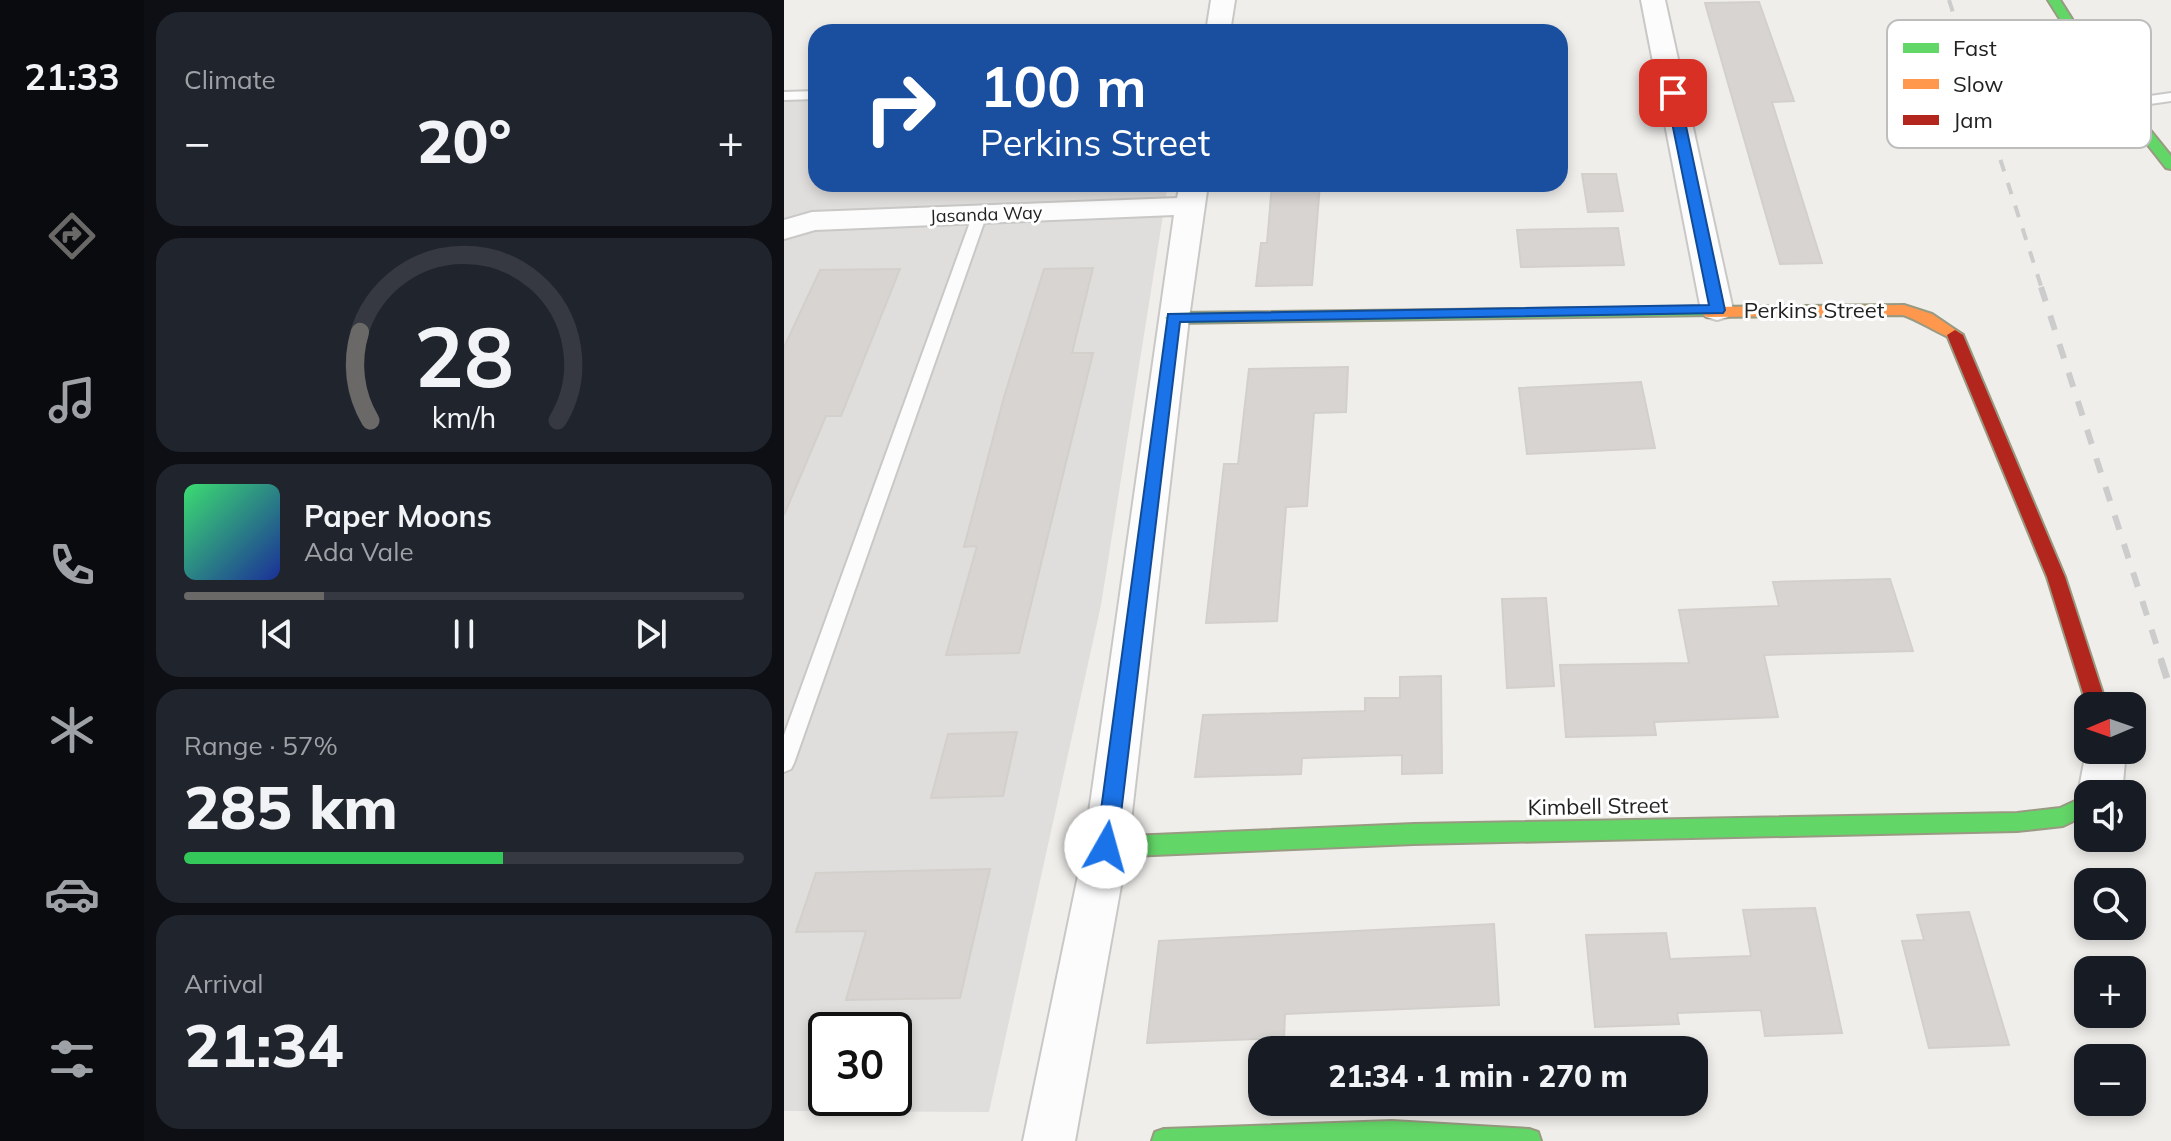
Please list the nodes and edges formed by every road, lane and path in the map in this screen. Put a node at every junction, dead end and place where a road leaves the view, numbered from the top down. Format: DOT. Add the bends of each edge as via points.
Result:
graph roads {
  1 [pos="1223,0"];
  2 [pos="1653,0"];
  3 [pos="2054,0"];
  4 [pos="2067,20"];
  5 [pos="1219,24"];
  6 [pos="808,95"];
  7 [pos="784,96"];
  8 [pos="2171,97"];
  9 [pos="2151,100"];
  10 [pos="2151,140"];
  11 [pos="2171,165"];
  12 [pos="1192,195"];
  13 [pos="980,214"];
  14 [pos="784,230"];
  15 [pos="1717,310"];
  16 [pos="1173,318"];
  17 [pos="2093,692"];
  18 [pos="784,763"];
  19 [pos="2074,811"];
  20 [pos="1106,847"];
  21 [pos="1049,1141"];
  22 [pos="1164,1141"];
  23 [pos="1529,1141"];
  1 -- 5 [label="street"];
  2 -- 15 [label="street"];
  3 -- 4 [label="street"];
  6 -- 7 [label="lane"];
  8 -- 9 [label="lane"];
  10 -- 11 [label="street"];
  12 -- 13 [label="street, Jasanda Way"];
  12 -- 16 [label="street"];
  13 -- 14 [label="street, Jasanda Way" via="812,221"];
  13 -- 18 [label="lane"];
  15 -- 16 [label="street, Perkins Street"];
  15 -- 17 [label="street, Perkins Street" via="1904,310 1927,317 1956,336 2056,577"];
  16 -- 20 [label="street"];
  19 -- 20 [label="street, Kimbell Street" via="2017,822 1414,834"];
  20 -- 21 [label="street"];
  22 -- 23 [label="street" via="1392,1133"];
}
